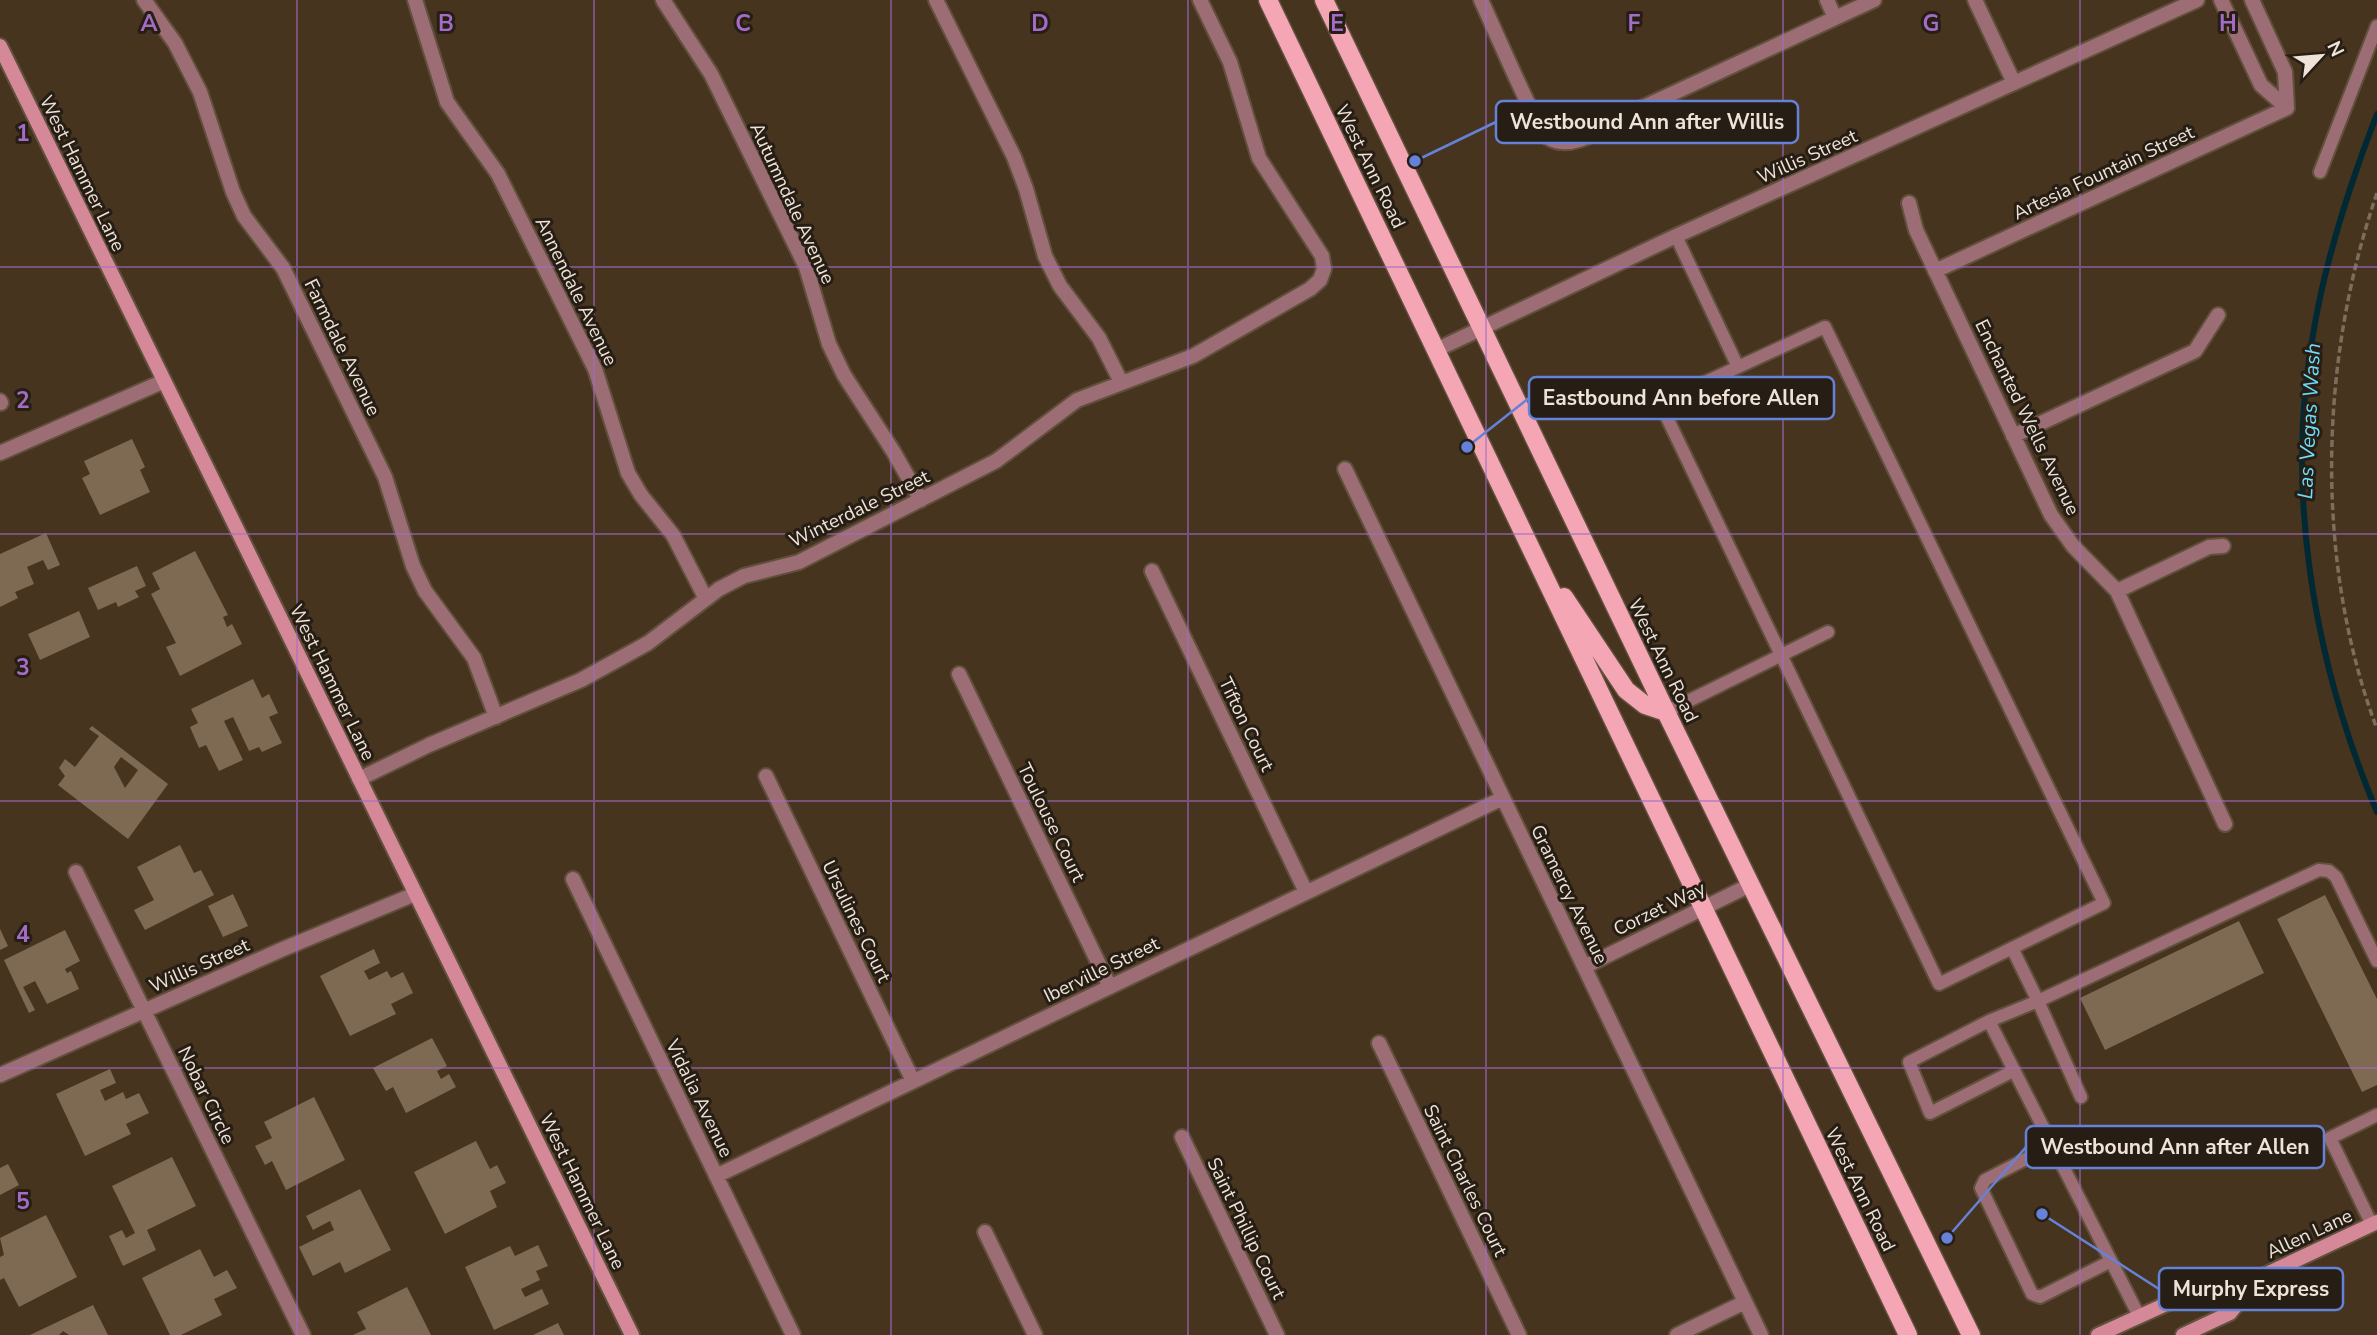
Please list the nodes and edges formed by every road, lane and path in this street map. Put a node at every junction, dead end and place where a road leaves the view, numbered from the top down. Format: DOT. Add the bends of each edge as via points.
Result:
graph roads {
  1 [pos="144,0"];
  2 [pos="415,0"];
  3 [pos="663,0"];
  4 [pos="936,0"];
  5 [pos="1200,0"];
  6 [pos="1268,0"];
  7 [pos="1324,0"];
  8 [pos="1481,0"];
  9 [pos="1827,0"];
  10 [pos="1874,0"];
  11 [pos="1975,0"];
  12 [pos="2197,0"];
  13 [pos="2221,0"];
  14 [pos="2252,0"];
  15 [pos="1835,18"];
  16 [pos="2377,26"];
  17 [pos="0,46"];
  18 [pos="2014,83"];
  19 [pos="2287,108"];
  20 [pos="2319,172"];
  21 [pos="2377,193"];
  22 [pos="1909,203"];
  23 [pos="1676,236"];
  24 [pos="1935,271"];
  25 [pos="2218,315"];
  26 [pos="1482,328"];
  27 [pos="1436,350"];
  28 [pos="1738,367"];
  29 [pos="162,382"];
  30 [pos="1121,382"];
  31 [pos="2013,436"];
  32 [pos="0,453"];
  33 [pos="1345,469"];
  34 [pos="921,500"];
  35 [pos="1528,542"];
  36 [pos="2223,546"];
  37 [pos="1152,572"];
  38 [pos="2117,591"];
  39 [pos="705,598"];
  40 [pos="1828,632"];
  41 [pos="1781,655"];
  42 [pos="959,674"];
  43 [pos="1666,712"];
  44 [pos="496,717"];
  45 [pos="2377,729"];
  46 [pos="766,776"];
  47 [pos="359,779"];
  48 [pos="1503,798"];
  49 [pos="2225,824"];
  50 [pos="76,872"];
  51 [pos="573,878"];
  52 [pos="1750,885"];
  53 [pos="1306,892"];
  54 [pos="415,894"];
  55 [pos="1704,908"];
  56 [pos="2012,948"];
  57 [pos="2377,961"];
  58 [pos="1584,967"];
  59 [pos="1110,987"];
  60 [pos="2038,1001"];
  61 [pos="144,1011"];
  62 [pos="1989,1021"];
  63 [pos="1379,1043"];
  64 [pos="2012,1071"];
  65 [pos="0,1075"];
  66 [pos="913,1081"];
  67 [pos="2081,1097"];
  68 [pos="2377,1115"];
  69 [pos="1182,1137"];
  70 [pos="2053,1145"];
  71 [pos="716,1176"];
  72 [pos="2374,1224"];
  73 [pos="985,1232"];
  74 [pos="2111,1261"];
  75 [pos="2258,1278"];
  76 [pos="1745,1302"];
  77 [pos="2139,1317"];
  78 [pos="303,1335"];
  79 [pos="632,1335"];
  80 [pos="793,1335"];
  81 [pos="1035,1335"];
  82 [pos="1277,1335"];
  83 [pos="1519,1335"];
  84 [pos="1677,1335"];
  85 [pos="1761,1335"];
  86 [pos="1908,1335"];
  87 [pos="1971,1335"];
  88 [pos="2098,1335"];
  89 [pos="2183,1335"];
  1 -- 44 [label="street, Farmdale Avenue" via="175,43 200,92 244,216 284,268 385,477 413,566 425,591 474,658"];
  2 -- 39 [label="street, Annendale Avenue" via="447,102 498,174 595,369 628,473 673,535"];
  3 -- 34 [label="street, Autumndale Avenue" via="711,74 806,267 829,344 844,376"];
  4 -- 30 [label="street" via="1014,157 1050,266 1099,338"];
  5 -- 30 [label="street, Winterdale Street" via="1230,62 1259,158 1315,240 1324,269 1320,280 1294,300 1193,356"];
  6 -- 27 [label="main road, West Ann Road"];
  7 -- 26 [label="main road, West Ann Road"];
  8 -- 15 [label="street" via="1535,124 1547,137 1571,142"];
  9 -- 15 [label="street"];
  10 -- 15 [label="street"];
  11 -- 18 [label="street"];
  12 -- 18 [label="street, Willis Street"];
  13 -- 19 [label="street" via="2262,85"];
  14 -- 19 [label="street" via="2285,72"];
  16 -- 20 [label="lane"];
  17 -- 29 [label="street, West Hammer Lane"];
  18 -- 23 [label="street, Willis Street"];
  19 -- 24 [label="street, Artesia Fountain Street"];
  21 -- 45 [label="path" via="2355,265 2340,351 2333,458 2342,582 2352,641"];
  22 -- 24 [label="street, Enchanted Wells Avenue"];
  23 -- 26 [label="street, Willis Street"];
  23 -- 28 [label="lane"];
  24 -- 31 [label="street, Enchanted Wells Avenue"];
  25 -- 31 [label="street" via="2195,351"];
  26 -- 27 [label="street, Willis Street"];
  26 -- 43 [label="main road, West Ann Road"];
  27 -- 35 [label="main road, West Ann Road"];
  28 -- 41 [label="lane" via="1660,403"];
  28 -- 56 [label="lane" via="1825,327 2104,903"];
  29 -- 32 [label="street"];
  29 -- 47 [label="street, West Hammer Lane"];
  30 -- 34 [label="street, Winterdale Street" via="1077,400 996,461"];
  31 -- 38 [label="street, Enchanted Wells Avenue" via="2051,515 2073,546"];
  33 -- 48 [label="street, Gramercy Avenue"];
  34 -- 39 [label="street, Winterdale Street" via="799,562 744,576"];
  35 -- 43 [label="main road" via="1626,690 1645,705"];
  35 -- 55 [label="main road, West Ann Road"];
  36 -- 38 [label="street" via="2209,547"];
  37 -- 53 [label="street, Tifton Court"];
  38 -- 49 [label="street, Enchanted Wells Avenue"];
  39 -- 44 [label="street, Winterdale Street" via="623,658"];
  40 -- 41 [label="lane"];
  41 -- 43 [label="lane"];
  41 -- 56 [label="lane" via="1939,984"];
  42 -- 59 [label="street, Toulouse Court"];
  43 -- 52 [label="main road, West Ann Road"];
  44 -- 47 [label="street, Winterdale Street"];
  46 -- 66 [label="street, Ursulines Court"];
  47 -- 54 [label="street, West Hammer Lane"];
  48 -- 53 [label="street, Iberville Street"];
  48 -- 58 [label="street, Gramercy Avenue"];
  50 -- 61 [label="street, Nobar Circle"];
  51 -- 71 [label="street, Vidalia Avenue"];
  52 -- 55 [label="street, Corzet Way"];
  52 -- 87 [label="main road, West Ann Road"];
  53 -- 59 [label="street, Iberville Street"];
  54 -- 61 [label="street, Willis Street"];
  54 -- 79 [label="street, West Hammer Lane"];
  55 -- 58 [label="street, Corzet Way"];
  55 -- 86 [label="main road, West Ann Road"];
  56 -- 60 [label="lane"];
  57 -- 60 [label="lane" via="2336,877 2319,870"];
  58 -- 76 [label="street, Gramercy Avenue"];
  59 -- 66 [label="street, Iberville Street"];
  60 -- 62 [label="lane"];
  60 -- 67 [label="lane"];
  61 -- 65 [label="street, Willis Street"];
  61 -- 78 [label="street, Nobar Circle"];
  62 -- 64 [label="lane"];
  62 -- 64 [label="lane" via="1909,1062 1930,1113"];
  63 -- 83 [label="street, Saint Charles Court"];
  64 -- 70 [label="lane"];
  66 -- 71 [label="street, Iberville Street"];
  68 -- 72 [label="lane" via="2330,1138"];
  69 -- 82 [label="street, Saint Phillip Court"];
  70 -- 74 [label="lane"];
  70 -- 74 [label="lane" via="1985,1180 1981,1188 2032,1294 2040,1297"];
  71 -- 80 [label="street, Vidalia Avenue"];
  72 -- 75 [label="street, Allen Lane"];
  73 -- 81 [label="street"];
  74 -- 77 [label="lane"];
  75 -- 77 [label="street, Allen Lane" via="2217,1281"];
  75 -- 89 [label="street, Allen Lane" via="2230,1313"];
  76 -- 84 [label="street"];
  76 -- 85 [label="street, Gramercy Avenue"];
  77 -- 88 [label="street, Allen Lane"];
}
